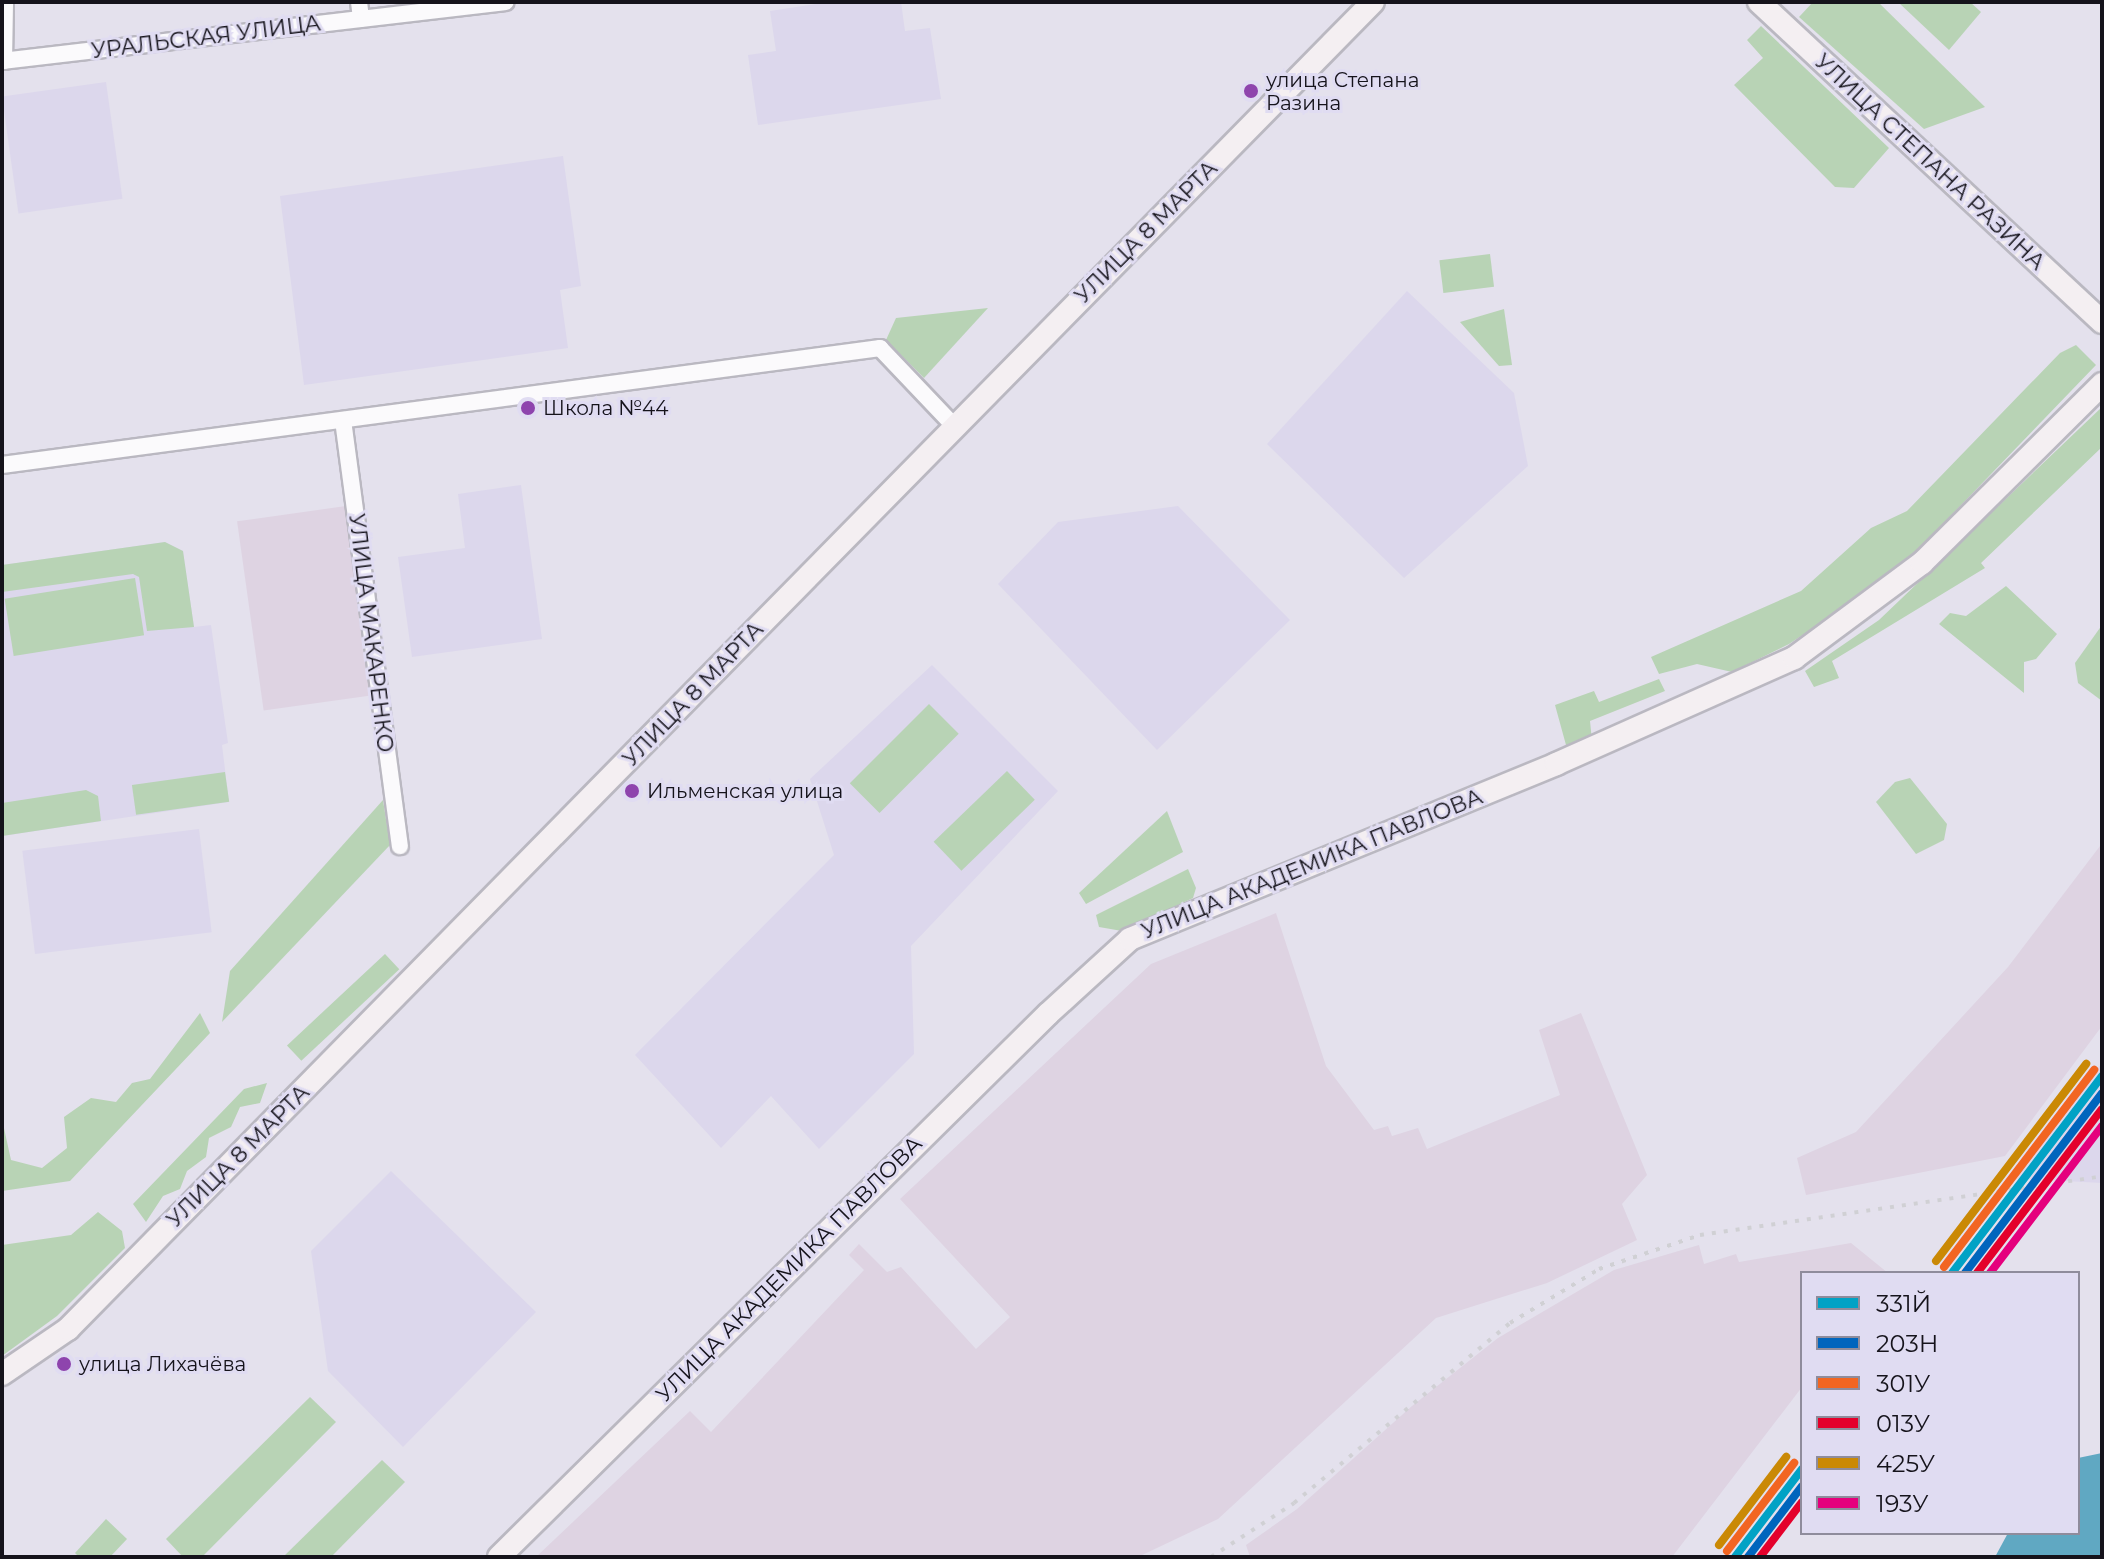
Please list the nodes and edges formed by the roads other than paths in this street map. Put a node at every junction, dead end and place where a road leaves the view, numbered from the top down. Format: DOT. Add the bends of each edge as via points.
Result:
graph roads {
  1 [pos="5,2"];
  2 [pos="506,2"];
  3 [pos="1759,2"];
  4 [pos="1363,7"];
  5 [pos="360,10"];
  6 [pos="3,61"];
  7 [pos="2102,322"];
  8 [pos="2102,384"];
  9 [pos="343,420"];
  10 [pos="954,426"];
  11 [pos="2,465"];
  12 [pos="400,846"];
  13 [pos="2,1374"];
  14 [pos="499,1557"];
  1 -- 6 [label="street"];
  2 -- 5 [label="street, УРАЛЬСКАЯ УЛИЦА"];
  3 -- 7 [label="main road, УЛИЦА СТЕПАНА РАЗИНА"];
  4 -- 10 [label="main road, УЛИЦА 8 МАРТА"];
  5 -- 6 [label="street, УРАЛЬСКАЯ УЛИЦА"];
  8 -- 14 [label="main road, УЛИЦА АКАДЕМИКА ПАВЛОВА" via="1922,563 1794,658 1556,764 1130,939"];
  9 -- 10 [label="street" via="880,348"];
  9 -- 11 [label="street"];
  9 -- 12 [label="street, УЛИЦА МАКАРЕНКО"];
  10 -- 13 [label="main road, УЛИЦА 8 МАРТА" via="68,1329"];
}
